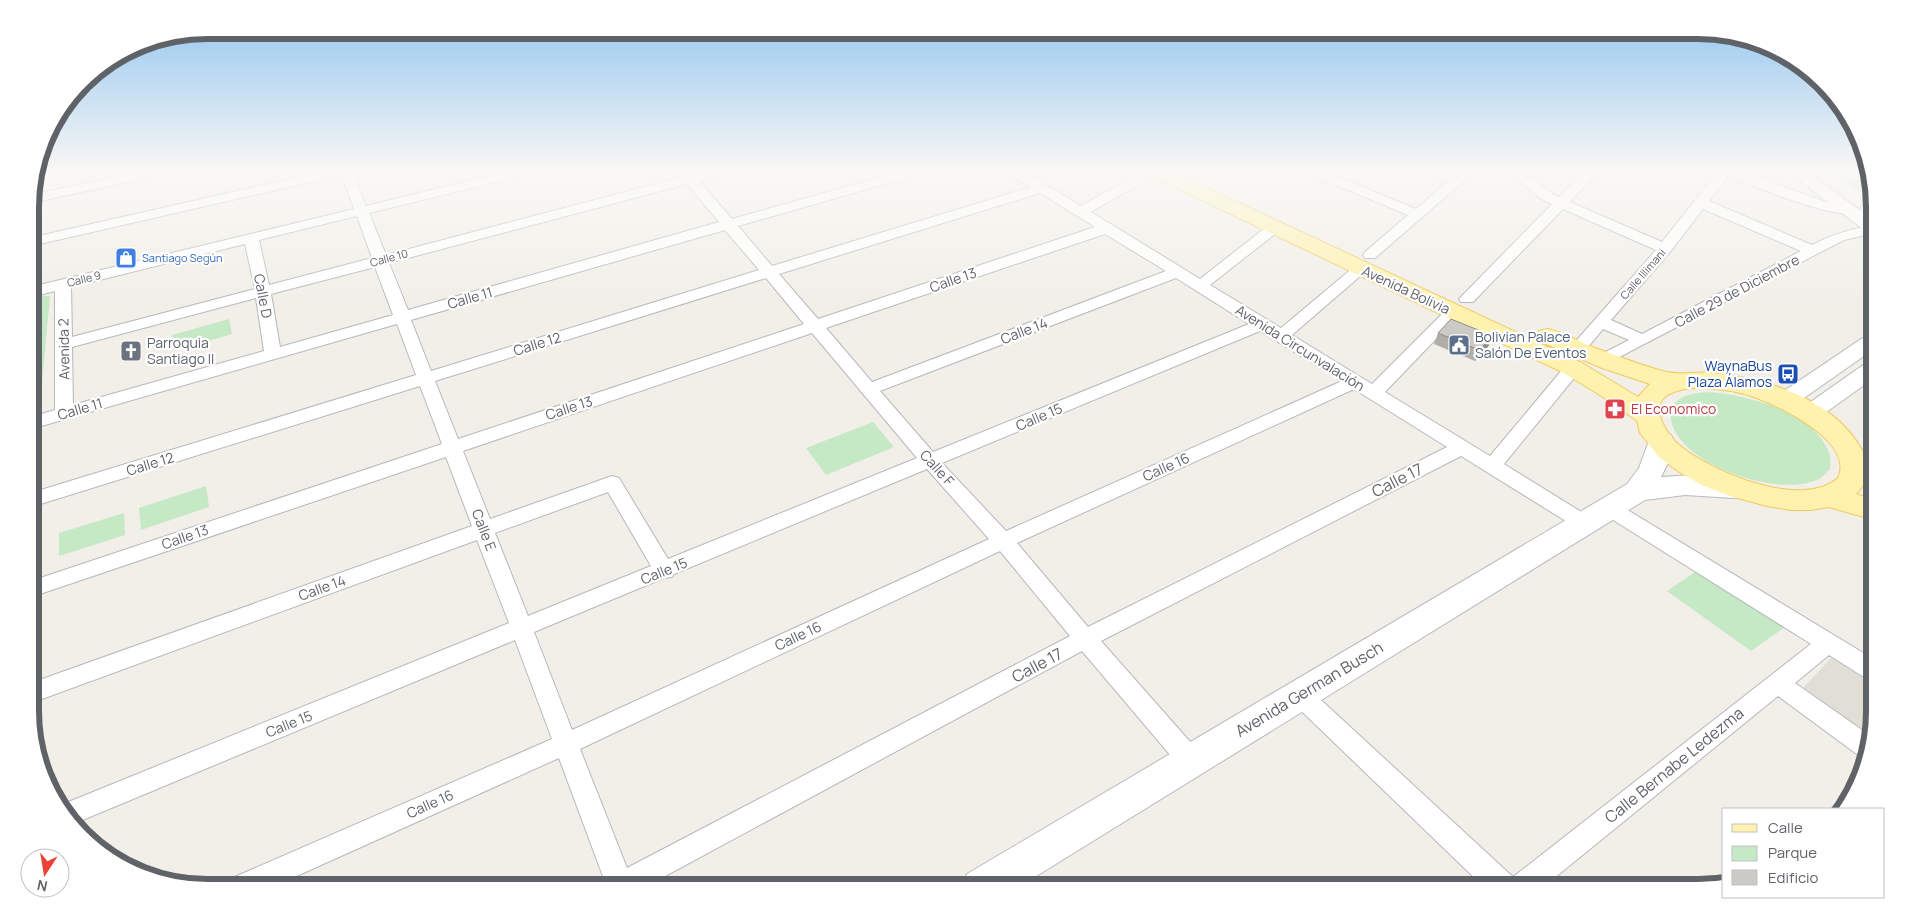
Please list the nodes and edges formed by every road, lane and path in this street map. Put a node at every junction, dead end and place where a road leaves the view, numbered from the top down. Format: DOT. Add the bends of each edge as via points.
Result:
graph roads {
  1 [pos="144,216"];
  2 [pos="341,216"];
  3 [pos="363,216"];
  4 [pos="544,216"];
  5 [pos="721,216"];
  6 [pos="761,216"];
  7 [pos="952,216"];
  8 [pos="1087,216"];
  9 [pos="1251,216"];
  10 [pos="1275,216"];
  11 [pos="1415,216"];
  12 [pos="1548,216"];
  13 [pos="1590,216"];
  14 [pos="1691,216"];
  15 [pos="1732,216"];
  16 [pos="729,225"];
  17 [pos="1275,227"];
  18 [pos="1107,228"];
  19 [pos="1866,230"];
  20 [pos="250,238"];
  21 [pos="39,240"];
  22 [pos="1664,249"];
  23 [pos="1814,250"];
  24 [pos="380,261"];
  25 [pos="1365,262"];
  26 [pos="771,272"];
  27 [pos="1178,272"];
  28 [pos="63,284"];
  29 [pos="1200,286"];
  30 [pos="39,290"];
  31 [pos="263,292"];
  32 [pos="1460,306"];
  33 [pos="402,318"];
  34 [pos="1601,322"];
  35 [pos="1262,324"];
  36 [pos="815,327"];
  37 [pos="1282,336"];
  38 [pos="1643,340"];
  39 [pos="64,344"];
  40 [pos="1866,345"];
  41 [pos="273,354"];
  42 [pos="1575,359"];
  43 [pos="1604,360"];
  44 [pos="1866,374"];
  45 [pos="426,379"];
  46 [pos="1675,382"];
  47 [pos="1364,388"];
  48 [pos="870,389"];
  49 [pos="1786,400"];
  50 [pos="64,413"];
  51 [pos="1810,413"];
  52 [pos="1647,416"];
  53 [pos="39,421"];
  54 [pos="1661,441"];
  55 [pos="452,448"];
  56 [pos="1461,448"];
  57 [pos="931,462"];
  58 [pos="1492,466"];
  59 [pos="1865,473"];
  60 [pos="612,483"];
  61 [pos="1734,488"];
  62 [pos="1637,491"];
  63 [pos="1830,497"];
  64 [pos="39,498"];
  65 [pos="1866,508"];
  66 [pos="1596,516"];
  67 [pos="484,530"];
  68 [pos="1003,541"];
  69 [pos="665,571"];
  70 [pos="39,586"];
  71 [pos="522,629"];
  72 [pos="1085,639"];
  73 [pos="1828,643"];
  74 [pos="1866,666"];
  75 [pos="1778,683"];
  76 [pos="39,690"];
  77 [pos="1300,695"];
  78 [pos="566,744"];
  79 [pos="1863,744"];
  80 [pos="1191,761"];
  81 [pos="73,813"];
  82 [pos="260,879"];
  83 [pos="616,879"];
  84 [pos="634,879"];
  85 [pos="996,879"];
  86 [pos="1495,879"];
  87 [pos="1532,879"];
  1 -- 21 [label="street"];
  2 -- 20 [label="street, Calle 9"];
  3 -- 24 [label="street, Calle E"];
  4 -- 24 [label="street, Calle 10"];
  5 -- 16 [label="street, Calle F"];
  6 -- 16 [label="street, Calle 11"];
  7 -- 26 [label="street, Calle 12"];
  8 -- 18 [label="street, Avenida Circunvalación"];
  9 -- 17 [label="main road, Avenida Bolivia"];
  10 -- 25 [label="main road, Avenida Bolivia"];
  11 -- 25 [label="street"];
  12 -- 32 [label="street, Calle 16"];
  13 -- 22 [label="street"];
  14 -- 22 [label="street, Calle Illimani"];
  15 -- 23 [label="street"];
  16 -- 26 [label="street, Calle F"];
  16 -- 33 [label="street, Calle 11"];
  17 -- 25 [label="main road, Avenida Bolivia"];
  17 -- 29 [label="street"];
  18 -- 27 [label="street, Avenida Circunvalación"];
  18 -- 36 [label="street, Calle 13"];
  19 -- 23 [label="street, Calle 29 de Diciembre" via="1851,233"];
  20 -- 28 [label="street, Calle 9"];
  20 -- 31 [label="street, Calle D"];
  22 -- 34 [label="street, Calle Illimani"];
  23 -- 38 [label="street, Calle 29 de Diciembre"];
  24 -- 31 [label="street, Calle 10"];
  24 -- 33 [label="street, Calle E"];
  25 -- 32 [label="main road, Avenida Bolivia"];
  25 -- 37 [label="street"];
  26 -- 36 [label="street, Calle F"];
  26 -- 45 [label="street, Calle 12"];
  27 -- 29 [label="street, Avenida Circunvalación"];
  27 -- 48 [label="street, Calle 14"];
  28 -- 30 [label="street, Calle 9"];
  28 -- 39 [label="street, Avenida 2"];
  29 -- 35 [label="street, Avenida Circunvalación"];
  31 -- 39 [label="street, Calle 10"];
  31 -- 41 [label="street, Calle D"];
  32 -- 42 [label="main road, Avenida Bolivia"];
  32 -- 47 [label="street, Calle 16"];
  33 -- 41 [label="street, Calle 11"];
  33 -- 45 [label="street, Calle E"];
  34 -- 38 [label="street"];
  34 -- 42 [label="street, Calle Illimani"];
  35 -- 37 [label="street, Avenida Circunvalación"];
  35 -- 57 [label="street, Calle 15"];
  36 -- 48 [label="street, Calle F"];
  36 -- 55 [label="street, Calle 13"];
  37 -- 47 [label="street, Avenida Circunvalación"];
  38 -- 43 [label="street, Calle 29 de Diciembre"];
  39 -- 50 [label="street, Avenida 2"];
  40 -- 49 [label="street"];
  41 -- 50 [label="street, Calle 11"];
  42 -- 43 [label="main road, Avenida Bolivia"];
  42 -- 52 [label="main road, Avenida Bolivia"];
  42 -- 58 [label="street"];
  43 -- 46 [label="main road, Avenida Bolivia" via="1642,375"];
  44 -- 51 [label="street"];
  45 -- 55 [label="street, Calle E"];
  45 -- 64 [label="street, Calle 12"];
  46 -- 49 [label="main road" via="1726,382"];
  46 -- 52 [label="main road" via="1652,395 1648,401"];
  47 -- 56 [label="street, Avenida Circunvalación"];
  47 -- 68 [label="street, Calle 16"];
  48 -- 57 [label="street, Calle F"];
  49 -- 51 [label="main road"];
  50 -- 53 [label="street, Calle 11"];
  51 -- 59 [label="main road" via="1842,439"];
  52 -- 54 [label="main road"];
  54 -- 61 [label="main road" via="1680,459"];
  54 -- 62 [label="main road, Avenida German Busch" via="1650,476"];
  55 -- 67 [label="street, Calle E"];
  55 -- 70 [label="street, Calle 13"];
  56 -- 58 [label="street, Avenida Circunvalación"];
  56 -- 72 [label="street, Calle 17"];
  57 -- 68 [label="street, Calle F"];
  57 -- 69 [label="street, Calle 15"];
  58 -- 66 [label="street, Avenida Circunvalación"];
  59 -- 63 [label="main road"];
  60 -- 67 [label="street, Calle 14"];
  60 -- 69 [label="street"];
  61 -- 62 [label="main road, Avenida German Busch" via="1665,485"];
  61 -- 63 [label="main road" via="1791,500"];
  62 -- 66 [label="main road, Avenida German Busch"];
  63 -- 65 [label="main road"];
  66 -- 73 [label="street"];
  66 -- 77 [label="main road, Avenida German Busch"];
  67 -- 71 [label="street, Calle E"];
  67 -- 76 [label="street, Calle 14"];
  68 -- 72 [label="street, Calle F"];
  68 -- 78 [label="street, Calle 16"];
  69 -- 71 [label="street, Calle 15"];
  71 -- 78 [label="street, Calle E"];
  71 -- 81 [label="street, Calle 15"];
  72 -- 80 [label="street, Calle F"];
  72 -- 84 [label="street, Calle 17"];
  73 -- 74 [label="street"];
  73 -- 75 [label="street, Calle Bernabe Ledezma"];
  75 -- 79 [label="street"];
  75 -- 87 [label="street, Calle Bernabe Ledezma"];
  77 -- 80 [label="main road, Avenida German Busch"];
  77 -- 86 [label="street"];
  78 -- 82 [label="street, Calle 16"];
  78 -- 83 [label="street, Calle E"];
  80 -- 85 [label="main road, Avenida German Busch"];
}
